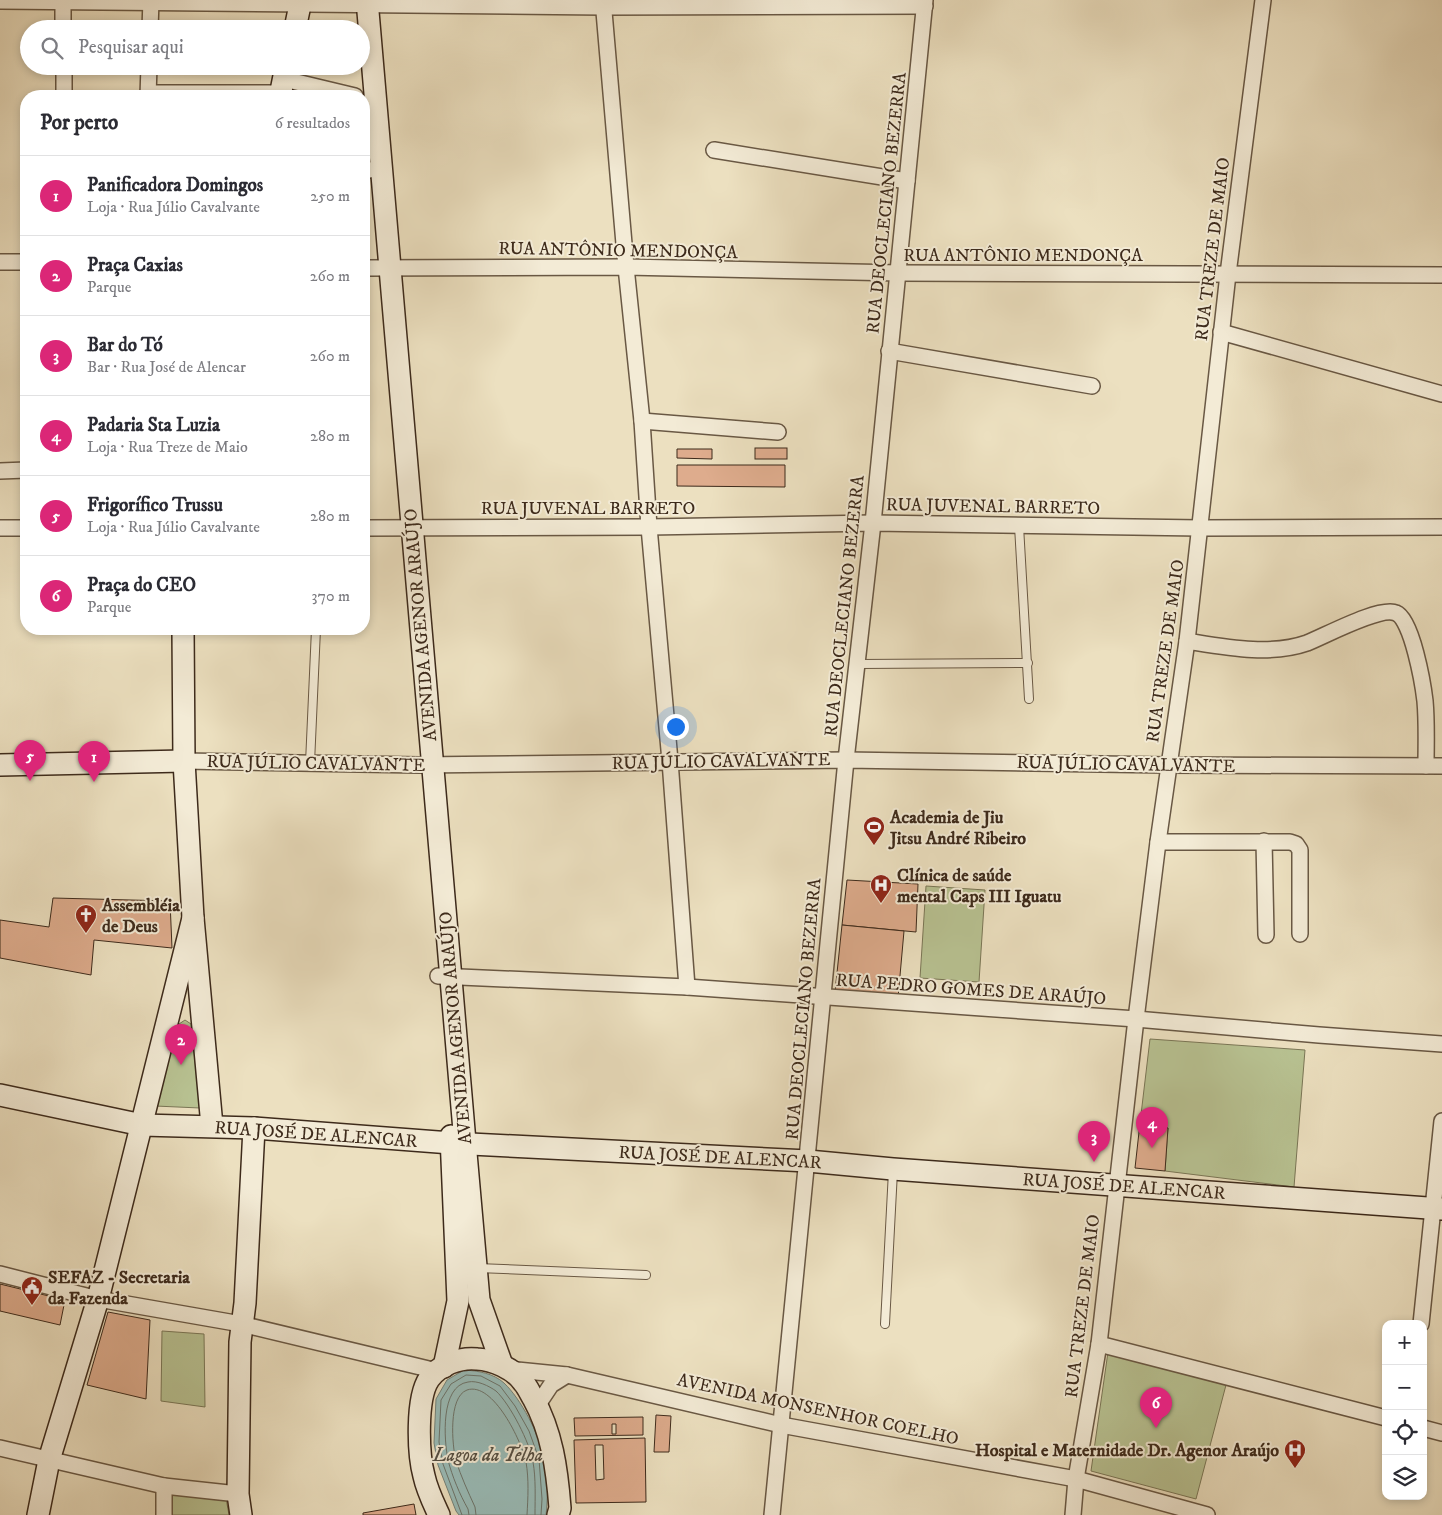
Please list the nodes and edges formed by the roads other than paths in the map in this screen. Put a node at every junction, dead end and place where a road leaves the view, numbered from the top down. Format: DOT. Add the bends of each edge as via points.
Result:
graph roads {
  1 [pos="1262,0"];
  2 [pos="0,1"];
  3 [pos="151,1"];
  4 [pos="63,2"];
  5 [pos="300,2"];
  6 [pos="361,3"];
  7 [pos="925,3"];
  8 [pos="603,4"];
  9 [pos="63,20"];
  10 [pos="150,20"];
  11 [pos="296,20"];
  12 [pos="358,20"];
  13 [pos="362,20"];
  14 [pos="64,75"];
  15 [pos="149,75"];
  16 [pos="362,75"];
  17 [pos="366,75"];
  18 [pos="282,84"];
  19 [pos="64,90"];
  20 [pos="148,90"];
  21 [pos="209,90"];
  22 [pos="318,90"];
  23 [pos="363,90"];
  24 [pos="367,90"];
  25 [pos="370,143"];
  26 [pos="714,150"];
  27 [pos="907,181"];
  28 [pos="370,196"];
  29 [pos="0,262"];
  30 [pos="20,262"];
  31 [pos="378,267"];
  32 [pos="626,267"];
  33 [pos="898,272"];
  34 [pos="1228,274"];
  35 [pos="1442,275"];
  36 [pos="1221,332"];
  37 [pos="889,351"];
  38 [pos="1092,386"];
  39 [pos="1442,394"];
  40 [pos="642,421"];
  41 [pos="778,432"];
  42 [pos="0,470"];
  43 [pos="20,470"];
  44 [pos="873,523"];
  45 [pos="1019,526"];
  46 [pos="649,527"];
  47 [pos="1442,527"];
  48 [pos="0,528"];
  49 [pos="20,528"];
  50 [pos="370,528"];
  51 [pos="407,528"];
  52 [pos="1200,528"];
  53 [pos="183,635"];
  54 [pos="316,635"];
  55 [pos="1186,641"];
  56 [pos="1028,663"];
  57 [pos="858,664"];
  58 [pos="1030,699"];
  59 [pos="846,760"];
  60 [pos="184,761"];
  61 [pos="670,761"];
  62 [pos="310,763"];
  63 [pos="0,764"];
  64 [pos="426,765"];
  65 [pos="1168,765"];
  66 [pos="1426,766"];
  67 [pos="1442,766"];
  68 [pos="1264,841"];
  69 [pos="1158,842"];
  70 [pos="192,918"];
  71 [pos="1300,934"];
  72 [pos="1266,935"];
  73 [pos="444,976"];
  74 [pos="687,987"];
  75 [pos="823,998"];
  76 [pos="1136,1019"];
  77 [pos="1442,1044"];
  78 [pos="0,1095"];
  79 [pos="1442,1121"];
  80 [pos="142,1125"];
  81 [pos="212,1126"];
  82 [pos="254,1128"];
  83 [pos="458,1142"];
  84 [pos="808,1161"];
  85 [pos="893,1169"];
  86 [pos="1116,1186"];
  87 [pos="1437,1208"];
  88 [pos="475,1268"];
  89 [pos="0,1274"];
  90 [pos="646,1275"];
  91 [pos="98,1299"];
  92 [pos="1422,1320"];
  93 [pos="241,1324"];
  94 [pos="885,1324"];
  95 [pos="1099,1344"];
  96 [pos="504,1367"];
  97 [pos="440,1369"];
  98 [pos="567,1375"];
  99 [pos="537,1406"];
  100 [pos="1382,1417"];
  101 [pos="781,1425"];
  102 [pos="1427,1429"];
  103 [pos="1442,1433"];
  104 [pos="0,1448"];
  105 [pos="49,1460"];
  106 [pos="1076,1479"];
  107 [pos="164,1486"];
  108 [pos="238,1494"];
  109 [pos="38,1515"];
  110 [pos="164,1515"];
  111 [pos="241,1515"];
  112 [pos="439,1515"];
  113 [pos="558,1515"];
  114 [pos="772,1515"];
  115 [pos="1072,1515"];
  116 [pos="1207,1515"];
  1 -- 34 [label="street, RUA TREZE DE MAIO"];
  2 -- 4 [label="street"];
  3 -- 4 [label="street"];
  3 -- 5 [label="street"];
  3 -- 10 [label="street"];
  4 -- 9 [label="street"];
  5 -- 6 [label="street"];
  5 -- 11 [label="main road"];
  6 -- 8 [label="street"];
  6 -- 12 [label="main road"];
  6 -- 13 [label="main road, AVENIDA AGENOR ARAÚJO"];
  7 -- 8 [label="street"];
  7 -- 27 [label="street, RUA DEOCLECIANO BEZERRA"];
  8 -- 32 [label="street"];
  14 -- 19 [label="street"];
  15 -- 20 [label="street"];
  16 -- 23 [label="main road, AVENIDA AGENOR ARAÚJO"];
  17 -- 24 [label="main road, AVENIDA AGENOR ARAÚJO"];
  18 -- 21 [label="street"];
  18 -- 22 [label="street"];
  25 -- 31 [label="main road, AVENIDA AGENOR ARAÚJO"];
  26 -- 27 [label="street"];
  27 -- 33 [label="street, RUA DEOCLECIANO BEZERRA"];
  28 -- 31 [label="main road, AVENIDA AGENOR ARAÚJO"];
  29 -- 30 [label="street"];
  31 -- 32 [label="street, RUA ANTÔNIO MENDONÇA"];
  31 -- 51 [label="main road, AVENIDA AGENOR ARAÚJO"];
  32 -- 33 [label="street, RUA ANTÔNIO MENDONÇA"];
  32 -- 40 [label="street"];
  33 -- 34 [label="street, RUA ANTÔNIO MENDONÇA"];
  33 -- 37 [label="street, RUA DEOCLECIANO BEZERRA"];
  34 -- 35 [label="street, RUA ANTÔNIO MENDONÇA"];
  34 -- 36 [label="street, RUA TREZE DE MAIO"];
  36 -- 39 [label="street"];
  36 -- 52 [label="street, RUA TREZE DE MAIO"];
  37 -- 38 [label="street"];
  37 -- 44 [label="street, RUA DEOCLECIANO BEZERRA"];
  40 -- 41 [label="street"];
  40 -- 46 [label="street"];
  42 -- 43 [label="street"];
  44 -- 45 [label="street, RUA JUVENAL BARRETO"];
  44 -- 46 [label="street, RUA JUVENAL BARRETO"];
  44 -- 57 [label="street, RUA DEOCLECIANO BEZERRA"];
  45 -- 52 [label="street, RUA JUVENAL BARRETO"];
  45 -- 56 [label="lane"];
  46 -- 51 [label="street, RUA JUVENAL BARRETO"];
  46 -- 61 [label="street"];
  47 -- 52 [label="street, RUA JUVENAL BARRETO"];
  48 -- 49 [label="street"];
  50 -- 51 [label="street, RUA JUVENAL BARRETO"];
  51 -- 64 [label="main road, AVENIDA AGENOR ARAÚJO"];
  52 -- 55 [label="street, RUA TREZE DE MAIO"];
  53 -- 60 [label="main road"];
  54 -- 62 [label="lane"];
  55 -- 65 [label="street, RUA TREZE DE MAIO"];
  55 -- 66 [label="street" via="1277,649 1306,643 1384,612 1397,613 1408,628 1423,689"];
  56 -- 57 [label="lane"];
  56 -- 58 [label="lane"];
  57 -- 59 [label="street, RUA DEOCLECIANO BEZERRA"];
  59 -- 61 [label="street, RUA JÚLIO CAVALVANTE"];
  59 -- 65 [label="street, RUA JÚLIO CAVALVANTE"];
  59 -- 75 [label="street, RUA DEOCLECIANO BEZERRA"];
  60 -- 62 [label="street, RUA JÚLIO CAVALVANTE"];
  60 -- 63 [label="main road, RUA JÚLIO CAVALVANTE"];
  60 -- 70 [label="main road"];
  61 -- 64 [label="street, RUA JÚLIO CAVALVANTE"];
  61 -- 74 [label="street"];
  62 -- 64 [label="street, RUA JÚLIO CAVALVANTE"];
  64 -- 73 [label="main road, AVENIDA AGENOR ARAÚJO"];
  65 -- 66 [label="street, RUA JÚLIO CAVALVANTE"];
  65 -- 69 [label="street, RUA TREZE DE MAIO"];
  66 -- 67 [label="street, RUA JÚLIO CAVALVANTE"];
  68 -- 69 [label="street"];
  68 -- 71 [label="street" via="1290,842 1300,850"];
  68 -- 72 [label="street"];
  69 -- 76 [label="street, RUA TREZE DE MAIO"];
  70 -- 80 [label="main road"];
  70 -- 81 [label="main road"];
  73 -- 74 [label="street, RUA PEDRO GOMES DE ARAÚJO"];
  73 -- 83 [label="main road, AVENIDA AGENOR ARAÚJO"];
  74 -- 75 [label="street, RUA PEDRO GOMES DE ARAÚJO"];
  75 -- 76 [label="street, RUA PEDRO GOMES DE ARAÚJO"];
  75 -- 84 [label="street, RUA DEOCLECIANO BEZERRA"];
  76 -- 77 [label="street, RUA PEDRO GOMES DE ARAÚJO"];
  76 -- 86 [label="street, RUA TREZE DE MAIO"];
  78 -- 80 [label="main road, RUA JOSÉ DE ALENCAR"];
  79 -- 87 [label="street"];
  80 -- 81 [label="main road, RUA JOSÉ DE ALENCAR"];
  80 -- 91 [label="main road"];
  81 -- 82 [label="main road, RUA JOSÉ DE ALENCAR"];
  82 -- 83 [label="main road, RUA JOSÉ DE ALENCAR"];
  82 -- 93 [label="main road" via="245,1303"];
  83 -- 84 [label="main road, RUA JOSÉ DE ALENCAR"];
  83 -- 88 [label="main road, AVENIDA AGENOR ARAÚJO"];
  83 -- 97 [label="main road, AVENIDA AGENOR ARAÚJO" via="458,1301"];
  84 -- 85 [label="main road, RUA JOSÉ DE ALENCAR"];
  84 -- 101 [label="street, RUA DEOCLECIANO BEZERRA"];
  85 -- 86 [label="main road, RUA JOSÉ DE ALENCAR"];
  85 -- 94 [label="lane"];
  86 -- 87 [label="main road, RUA JOSÉ DE ALENCAR"];
  86 -- 95 [label="street, RUA TREZE DE MAIO"];
  87 -- 92 [label="street"];
  88 -- 90 [label="lane"];
  88 -- 96 [label="main road, AVENIDA AGENOR ARAÚJO" via="479,1300"];
  89 -- 91 [label="street"];
  91 -- 93 [label="street"];
  91 -- 105 [label="main road"];
  93 -- 97 [label="street"];
  93 -- 108 [label="main road"];
  95 -- 100 [label="street"];
  95 -- 106 [label="street, RUA TREZE DE MAIO"];
  96 -- 97 [label="main road, AVENIDA AGENOR ARAÚJO" via="473,1358 460,1359"];
  96 -- 98 [label="street, AVENIDA MONSENHOR COELHO"];
  96 -- 99 [label="main road, AVENIDA AGENOR ARAÚJO" via="523,1381"];
  97 -- 112 [label="main road, AVENIDA AGENOR ARAÚJO" via="429,1379 423,1396 419,1446 423,1475"];
  98 -- 99 [label="street" via="551,1384"];
  98 -- 101 [label="street, AVENIDA MONSENHOR COELHO"];
  99 -- 113 [label="main road, AVENIDA AGENOR ARAÚJO" via="556,1458"];
  101 -- 106 [label="street, AVENIDA MONSENHOR COELHO"];
  101 -- 114 [label="street, RUA DEOCLECIANO BEZERRA"];
  102 -- 103 [label="street"];
  104 -- 105 [label="street"];
  105 -- 107 [label="street"];
  105 -- 109 [label="main road"];
  106 -- 115 [label="street, RUA TREZE DE MAIO"];
  106 -- 116 [label="street, AVENIDA MONSENHOR COELHO"];
  107 -- 108 [label="street"];
  107 -- 110 [label="street"];
  108 -- 111 [label="main road"];
}
